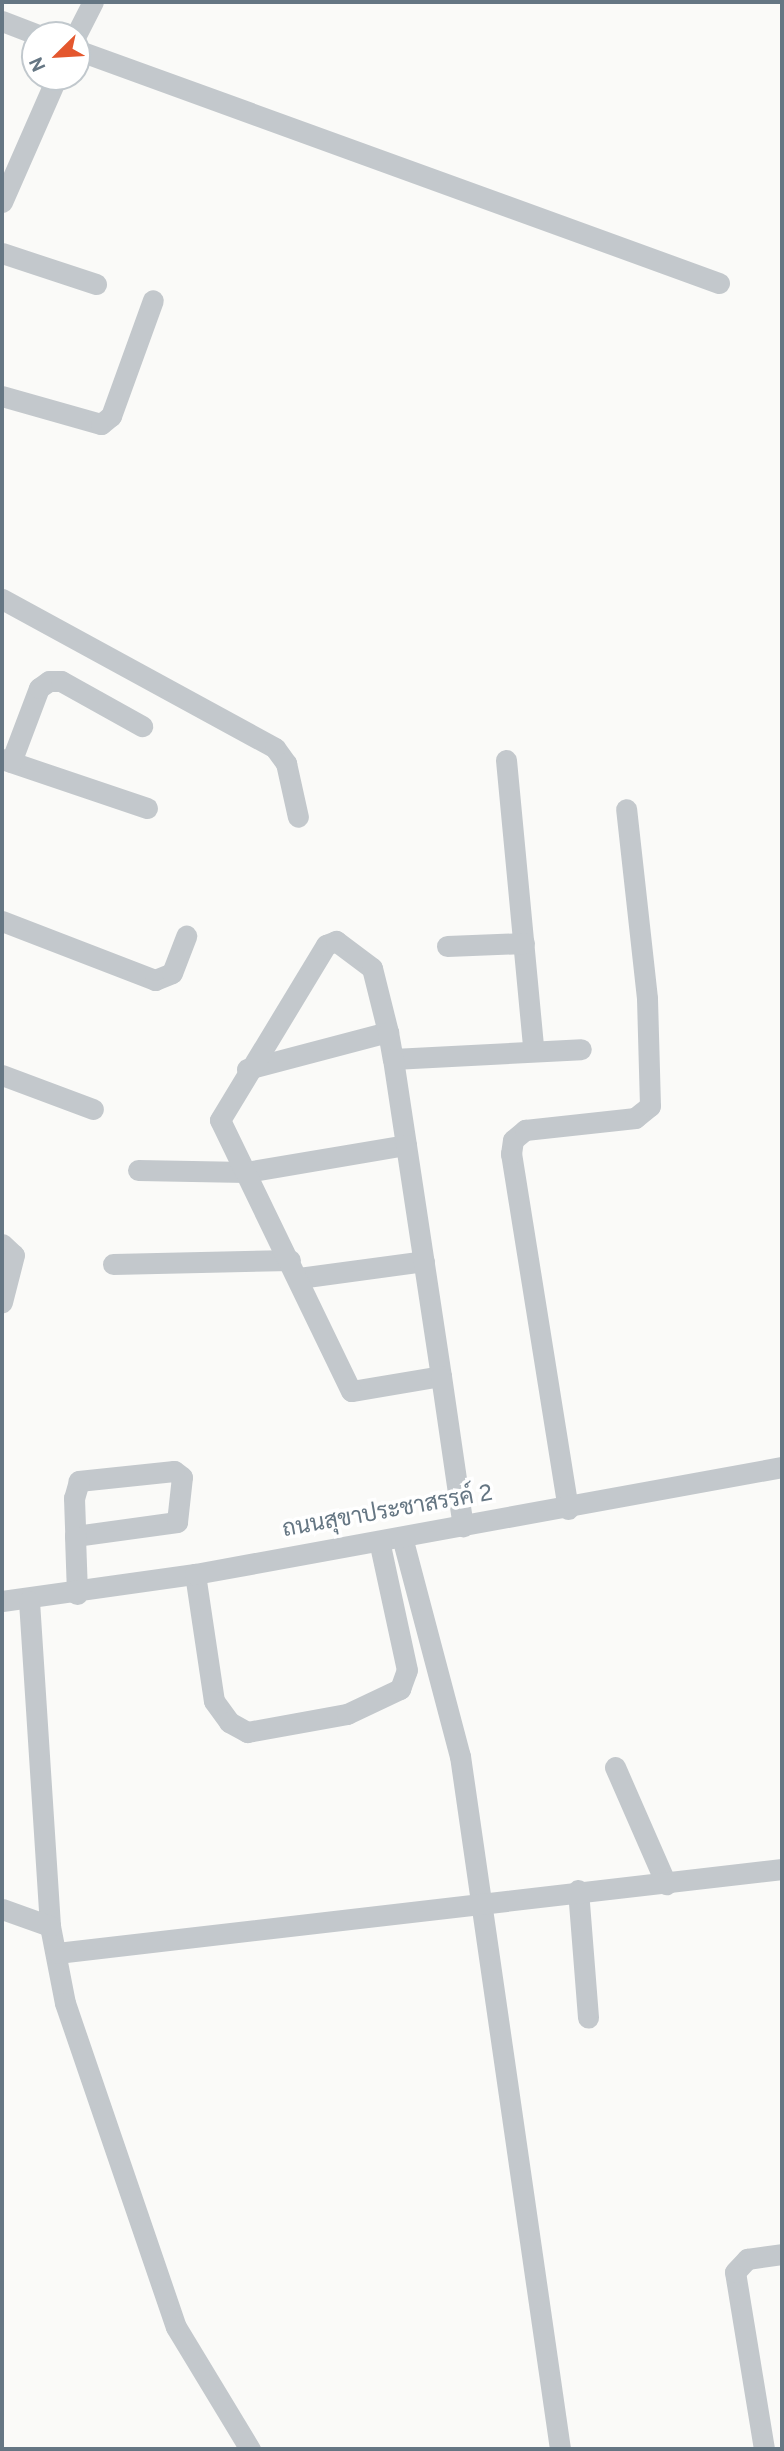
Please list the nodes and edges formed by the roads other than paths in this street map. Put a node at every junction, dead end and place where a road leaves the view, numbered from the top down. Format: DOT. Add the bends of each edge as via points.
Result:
graph roads {
  1 [pos="93,2"];
  2 [pos="2,21"];
  3 [pos="83,21"];
  4 [pos="21,28"];
  5 [pos="91,55"];
  6 [pos="51,91"];
  7 [pos="2,202"];
  8 [pos="2,253"];
  9 [pos="719,283"];
  10 [pos="96,284"];
  11 [pos="153,300"];
  12 [pos="2,396"];
  13 [pos="2,599"];
  14 [pos="142,726"];
  15 [pos="506,760"];
  16 [pos="6,761"];
  17 [pos="147,807"];
  18 [pos="626,809"];
  19 [pos="298,817"];
  20 [pos="2,921"];
  21 [pos="186,936"];
  22 [pos="524,943"];
  23 [pos="447,946"];
  24 [pos="388,1032"];
  25 [pos="533,1048"];
  26 [pos="581,1049"];
  27 [pos="393,1059"];
  28 [pos="247,1069"];
  29 [pos="2,1075"];
  30 [pos="93,1109"];
  31 [pos="406,1145"];
  32 [pos="138,1170"];
  33 [pos="246,1172"];
  34 [pos="2,1244"];
  35 [pos="424,1261"];
  36 [pos="113,1264"];
  37 [pos="294,1269"];
  38 [pos="2,1302"];
  39 [pos="441,1376"];
  40 [pos="782,1467"];
  41 [pos="568,1509"];
  42 [pos="463,1526"];
  43 [pos="75,1536"];
  44 [pos="402,1537"];
  45 [pos="379,1541"];
  46 [pos="195,1574"];
  47 [pos="77,1594"];
  48 [pos="2,1601"];
  49 [pos="29,1601"];
  50 [pos="615,1767"];
  51 [pos="782,1869"];
  52 [pos="666,1884"];
  53 [pos="578,1890"];
  54 [pos="477,1905"];
  55 [pos="2,1909"];
  56 [pos="50,1926"];
  57 [pos="57,1953"];
  58 [pos="588,2018"];
  59 [pos="782,2254"];
  60 [pos="250,2449"];
  61 [pos="560,2449"];
  62 [pos="764,2449"];
  1 -- 3 [label="street"];
  2 -- 4 [label="street"];
  5 -- 9 [label="street"];
  6 -- 7 [label="street"];
  8 -- 10 [label="street"];
  11 -- 12 [label="street" via="111,416 101,424"];
  13 -- 19 [label="street" via="275,748 286,763"];
  14 -- 16 [label="street" via="61,681 48,681 39,688"];
  15 -- 22 [label="street"];
  16 -- 17 [label="street"];
  18 -- 41 [label="street" via="646,998 650,1105 635,1118 525,1130 513,1140"];
  20 -- 21 [label="street" via="155,981 172,973"];
  22 -- 23 [label="street"];
  22 -- 25 [label="street"];
  24 -- 27 [label="street"];
  24 -- 28 [label="street"];
  24 -- 28 [label="street" via="372,968 337,941 326,944"];
  25 -- 26 [label="street"];
  25 -- 27 [label="street"];
  27 -- 31 [label="street"];
  28 -- 33 [label="street" via="220,1120"];
  29 -- 30 [label="street"];
  31 -- 33 [label="street"];
  31 -- 35 [label="street"];
  32 -- 33 [label="street"];
  33 -- 37 [label="street"];
  34 -- 38 [label="street" via="14,1265"];
  35 -- 37 [label="street"];
  35 -- 39 [label="street"];
  36 -- 37 [label="street"];
  37 -- 39 [label="street" via="351,1391"];
  39 -- 42 [label="street"];
  40 -- 41 [label="street, ถนนสุขาประชาสรรค์ 2"];
  41 -- 42 [label="street, ถนนสุขาประชาสรรค์ 2"];
  42 -- 44 [label="street, ถนนสุขาประชาสรรค์ 2"];
  43 -- 43 [label="street" via="177,1522 182,1477 174,1471 85,1477 75,1489"];
  43 -- 47 [label="street"];
  44 -- 45 [label="street, ถนนสุขาประชาสรรค์ 2"];
  44 -- 54 [label="street" via="460,1756"];
  45 -- 46 [label="street, ถนนสุขาประชาสรรค์ 2"];
  45 -- 46 [label="street" via="407,1670 400,1689 379,1704 247,1732 229,1722 214,1701"];
  46 -- 47 [label="street, ถนนสุขาประชาสรรค์ 2"];
  47 -- 49 [label="street, ถนนสุขาประชาสรรค์ 2"];
  48 -- 49 [label="street, ถนนสุขาประชาสรรค์ 2"];
  49 -- 56 [label="street"];
  50 -- 52 [label="street"];
  51 -- 52 [label="street"];
  52 -- 53 [label="street"];
  53 -- 54 [label="street"];
  53 -- 58 [label="street"];
  54 -- 57 [label="street"];
  54 -- 61 [label="street"];
  55 -- 56 [label="street"];
  56 -- 57 [label="street"];
  57 -- 60 [label="street" via="65,2003 176,2327"];
  59 -- 62 [label="street" via="747,2259 735,2272"];
}
